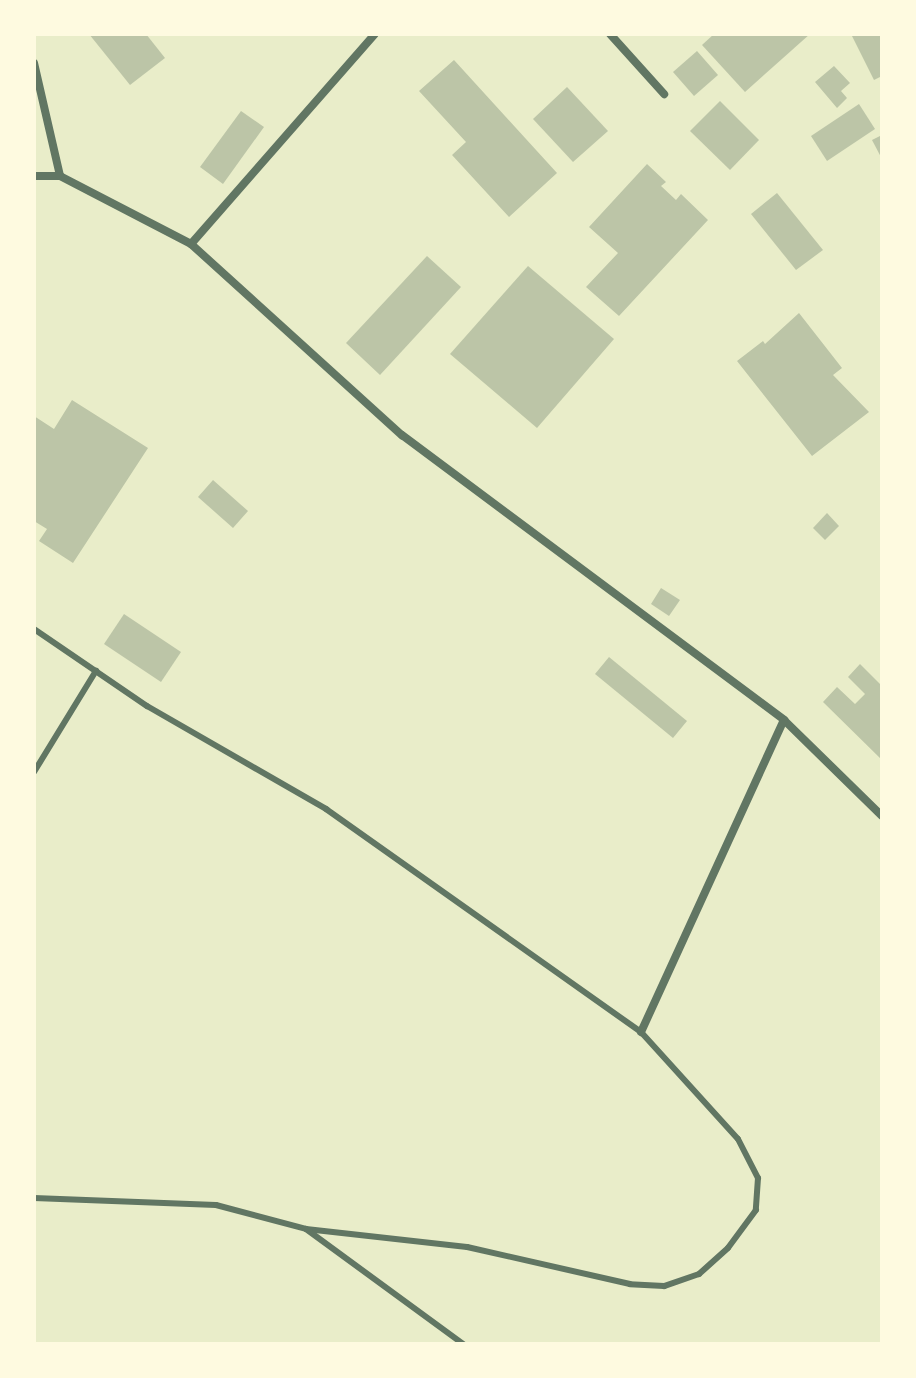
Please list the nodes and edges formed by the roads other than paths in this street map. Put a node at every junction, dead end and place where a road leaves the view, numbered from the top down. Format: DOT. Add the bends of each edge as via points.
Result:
graph roads {
  1 [pos="375,34"];
  2 [pos="610,34"];
  3 [pos="34,63"];
  4 [pos="664,94"];
  5 [pos="34,176"];
  6 [pos="60,176"];
  7 [pos="191,244"];
  8 [pos="34,629"];
  9 [pos="96,671"];
  10 [pos="784,720"];
  11 [pos="34,772"];
  12 [pos="882,816"];
  13 [pos="641,1032"];
  14 [pos="34,1198"];
  15 [pos="306,1229"];
  16 [pos="463,1344"];
  1 -- 7 [label="street"];
  2 -- 4 [label="street"];
  3 -- 6 [label="street"];
  5 -- 6 [label="street"];
  6 -- 7 [label="street"];
  7 -- 10 [label="street" via="402,435"];
  8 -- 9 [label="lane"];
  9 -- 11 [label="lane"];
  9 -- 13 [label="lane" via="326,809"];
  10 -- 12 [label="street"];
  10 -- 13 [label="street"];
  13 -- 15 [label="lane" via="738,1139 758,1178 756,1210 699,1274 664,1286 630,1284 467,1247"];
  14 -- 15 [label="lane" via="216,1205"];
  15 -- 16 [label="lane"];
}
